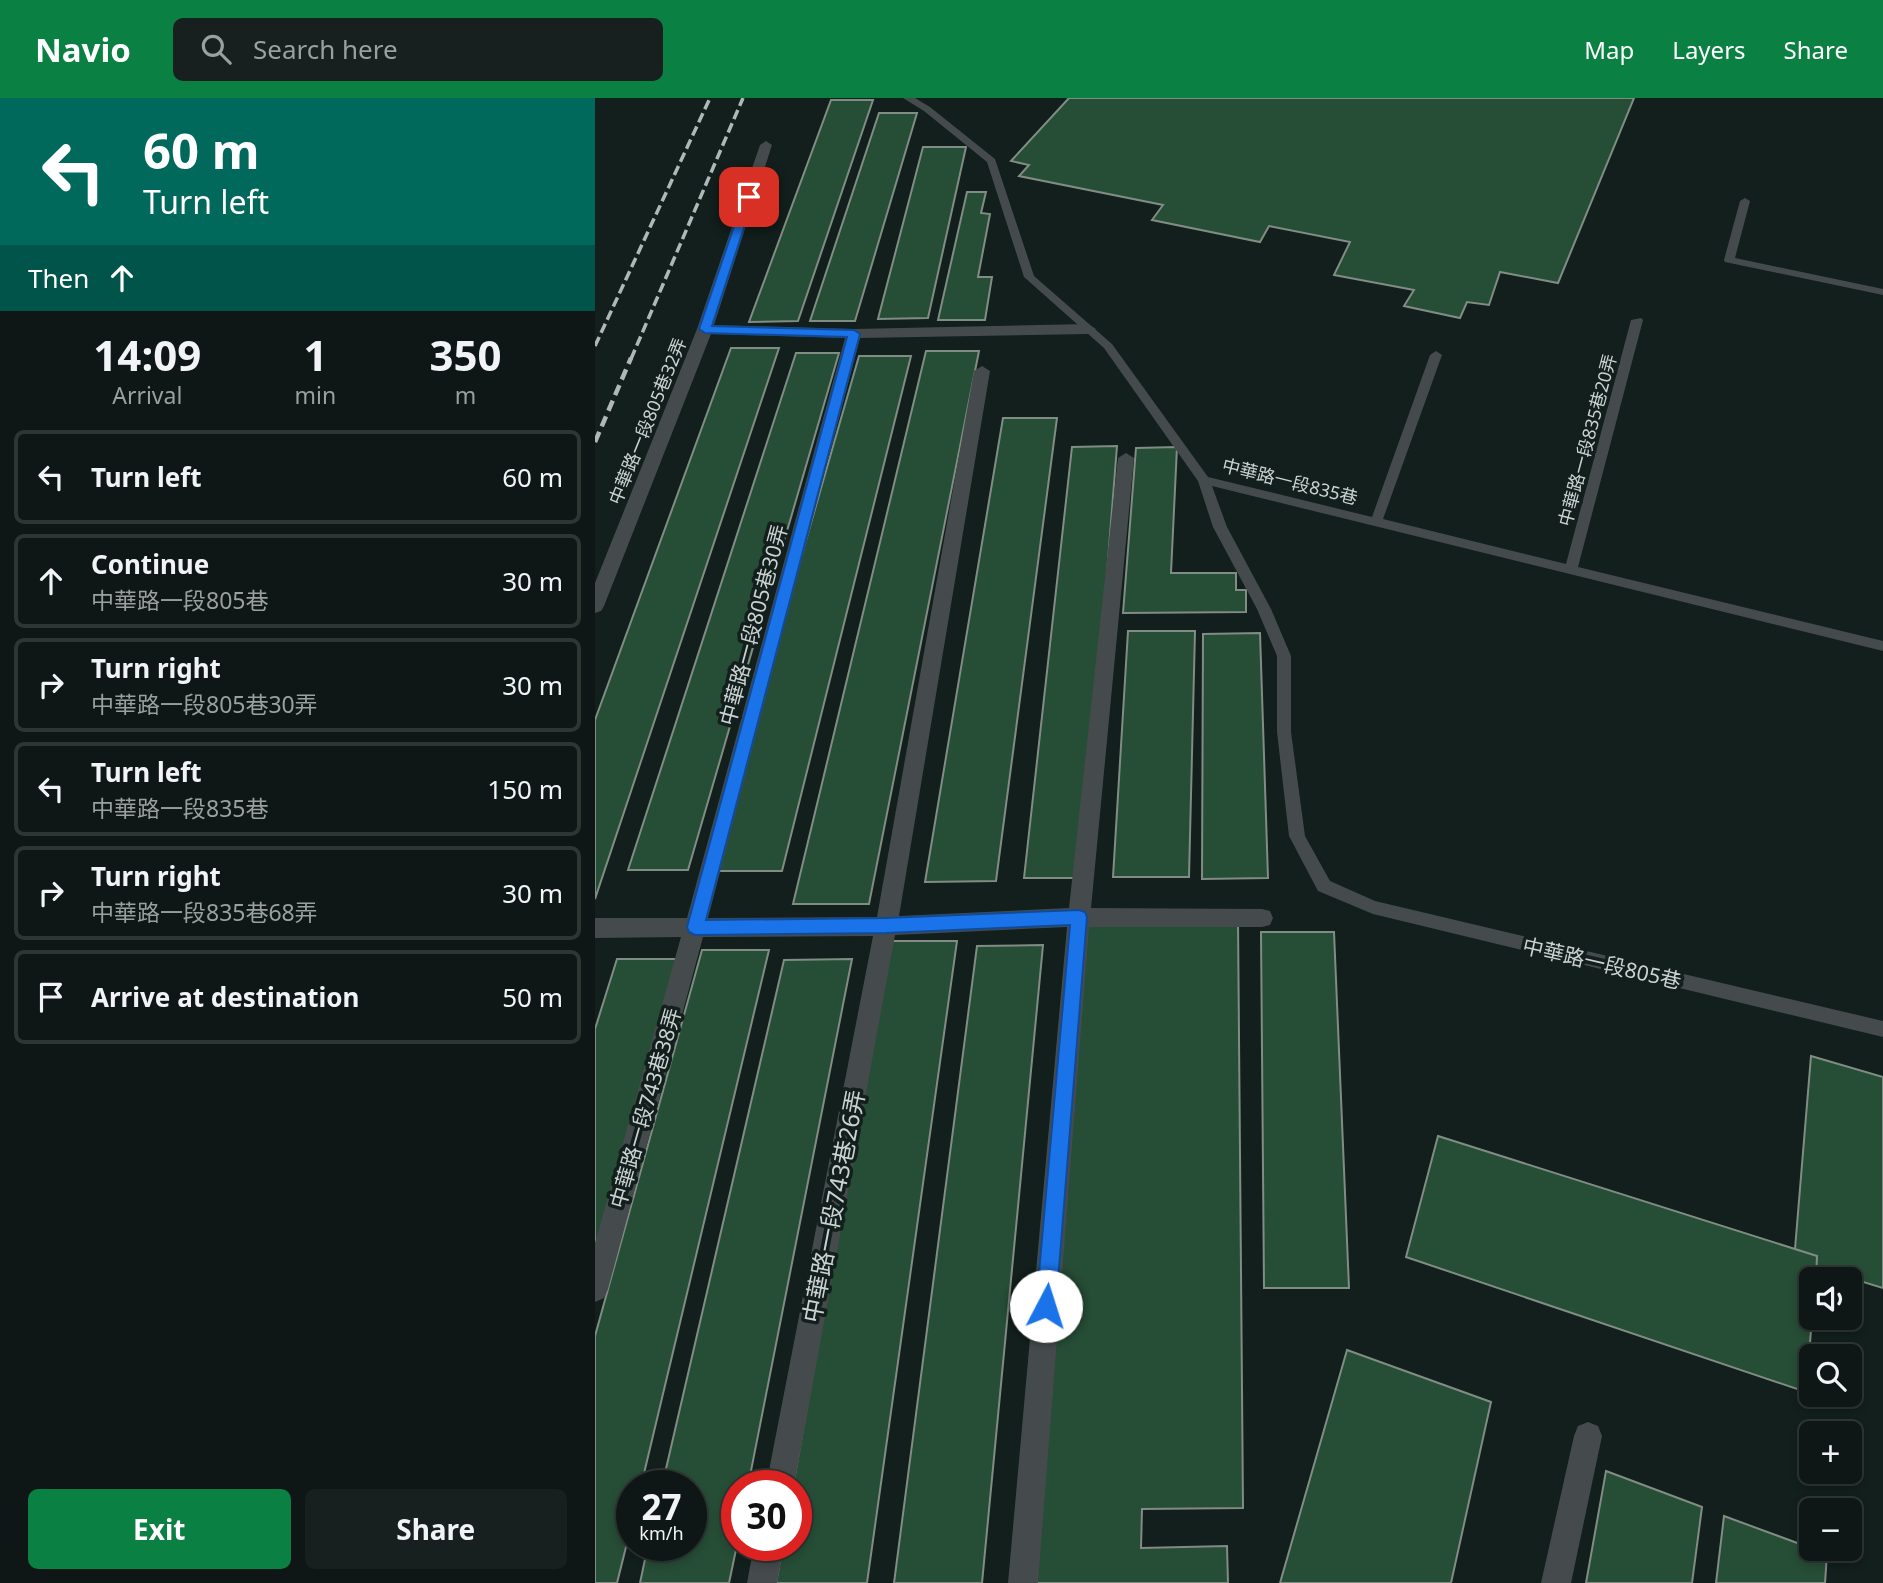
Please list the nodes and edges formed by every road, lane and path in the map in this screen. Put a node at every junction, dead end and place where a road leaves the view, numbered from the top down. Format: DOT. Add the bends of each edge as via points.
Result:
graph roads {
  1 [pos="908,98"];
  2 [pos="767,145"];
  3 [pos="1745,201"];
  4 [pos="1883,292"];
  5 [pos="1637,320"];
  6 [pos="705,329"];
  7 [pos="1088,329"];
  8 [pos="854,334"];
  9 [pos="1436,355"];
  10 [pos="982,371"];
  11 [pos="1126,458"];
  12 [pos="1204,480"];
  13 [pos="1376,522"];
  14 [pos="1571,569"];
  15 [pos="595,606"];
  16 [pos="1883,646"];
  17 [pos="1324,886"];
  18 [pos="1079,917"];
  19 [pos="1262,918"];
  20 [pos="886,926"];
  21 [pos="695,927"];
  22 [pos="595,928"];
  23 [pos="1883,1029"];
  24 [pos="595,1289"];
  25 [pos="1588,1436"];
  26 [pos="783,1470"];
  27 [pos="766,1561"];
  28 [pos="762,1583"];
  29 [pos="1023,1583"];
  30 [pos="1556,1583"];
  1 -- 7 [label="lane, 中華路一段835巷" via="992,161 1029,277"];
  2 -- 6 [label="street, 中華路一段805巷32弄"];
  3 -- 4 [label="lane" via="1729,260"];
  5 -- 14 [label="lane, 中華路一段835巷20弄"];
  6 -- 8 [label="street"];
  6 -- 15 [label="street, 中華路一段805巷32弄"];
  7 -- 8 [label="street"];
  7 -- 12 [label="lane, 中華路一段835巷" via="1108,346"];
  8 -- 21 [label="street, 中華路一段805巷30弄"];
  9 -- 13 [label="lane"];
  10 -- 20 [label="street, 中華路一段743巷26弄"];
  11 -- 18 [label="street"];
  12 -- 13 [label="lane, 中華路一段835巷"];
  12 -- 17 [label="lane" via="1220,527 1284,656 1285,732 1297,836"];
  13 -- 14 [label="lane, 中華路一段835巷"];
  14 -- 16 [label="lane, 中華路一段835巷"];
  17 -- 23 [label="lane, 中華路一段805巷" via="1373,907 1486,936"];
  18 -- 19 [label="street"];
  18 -- 20 [label="street"];
  18 -- 29 [label="street"];
  20 -- 21 [label="street"];
  20 -- 26 [label="street, 中華路一段743巷26弄"];
  21 -- 22 [label="street"];
  21 -- 24 [label="street, 中華路一段743巷38弄"];
  25 -- 30 [label="street"];
  27 -- 28 [label="street"];
}
